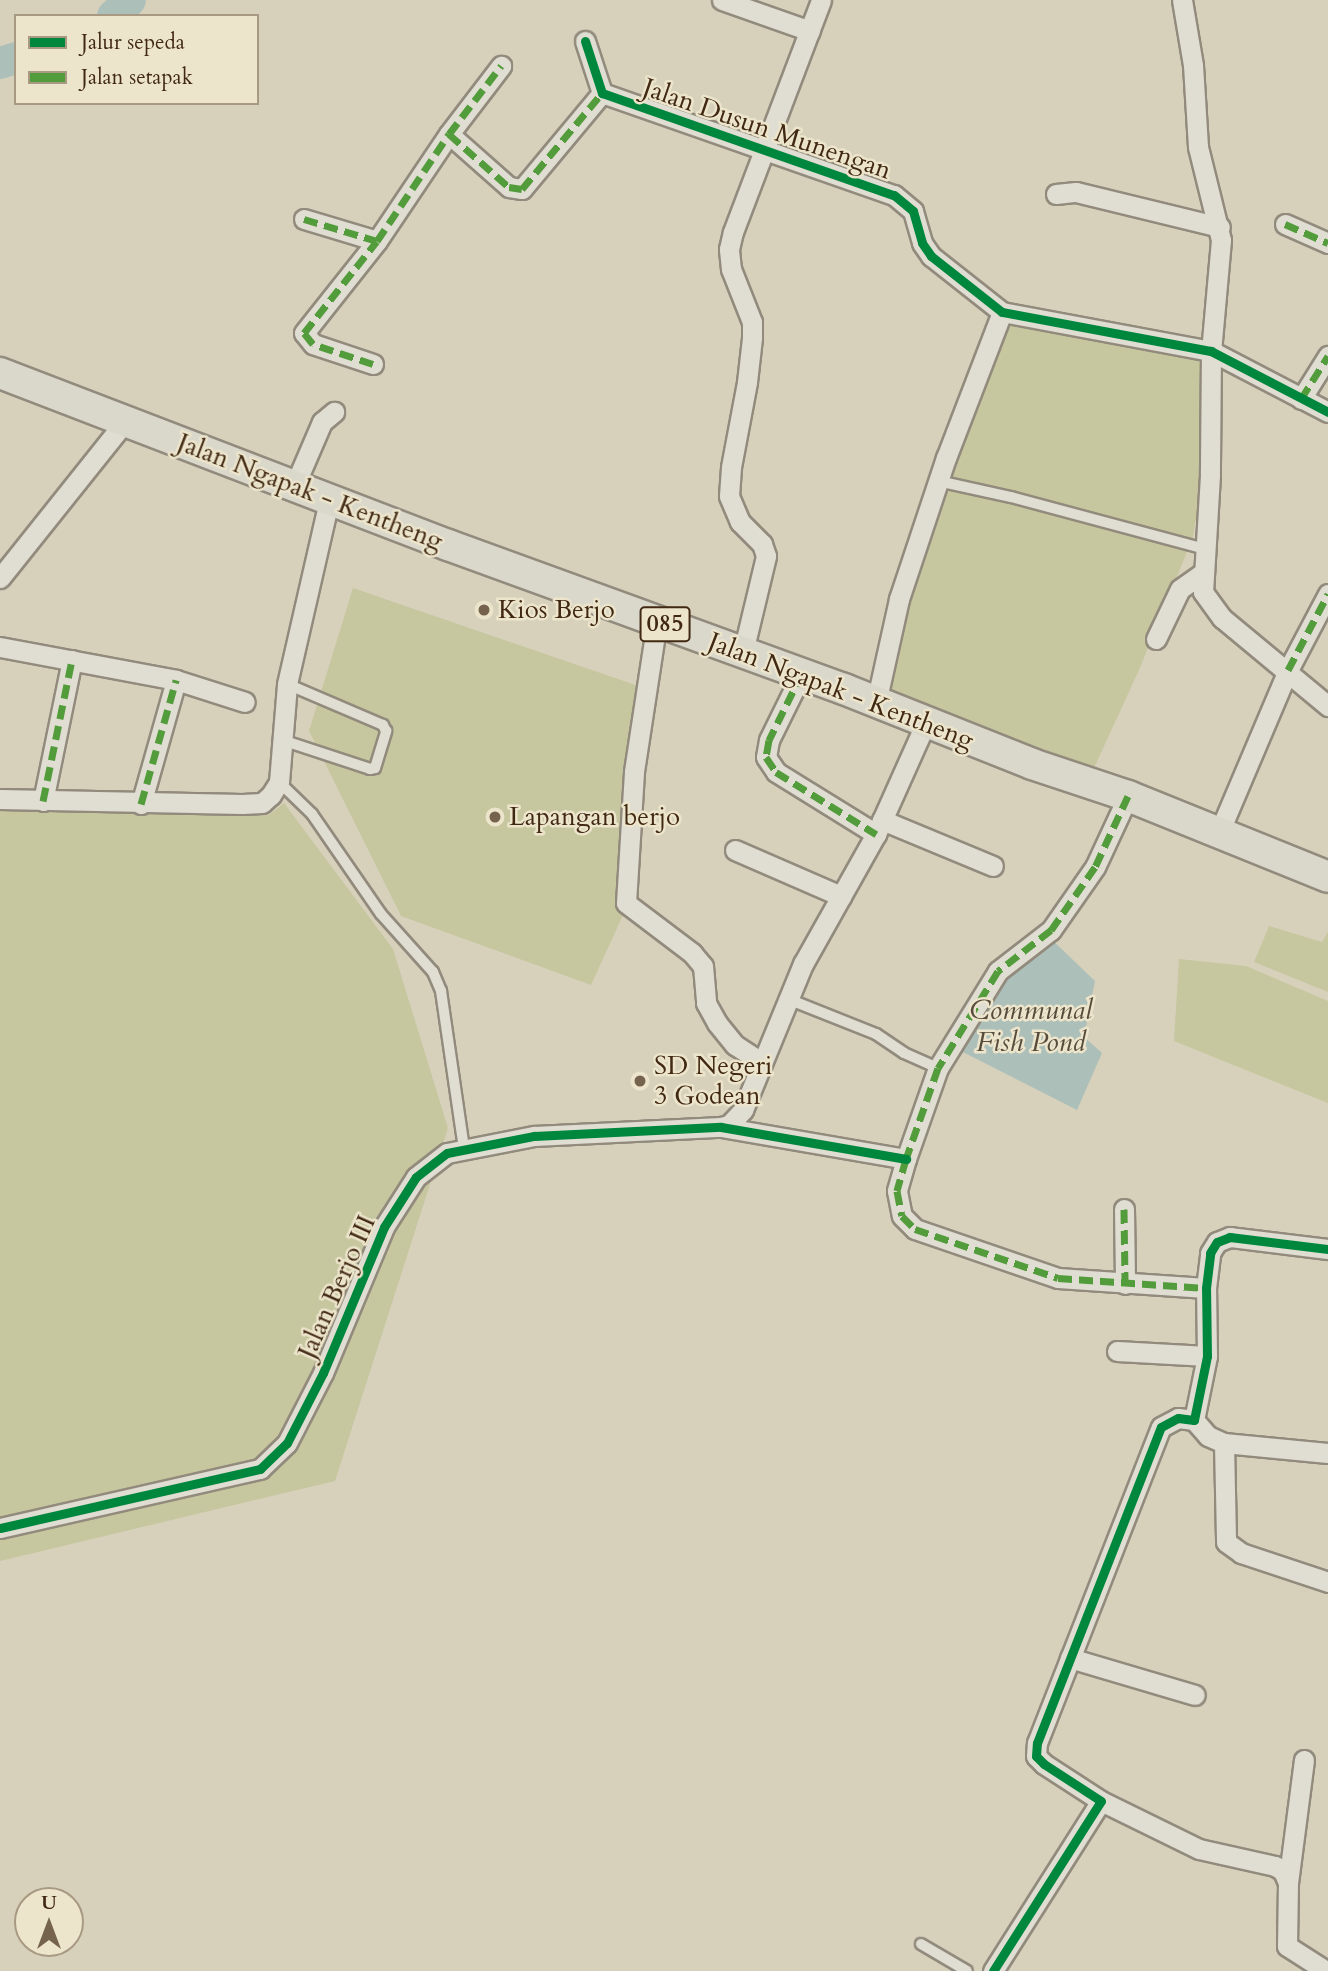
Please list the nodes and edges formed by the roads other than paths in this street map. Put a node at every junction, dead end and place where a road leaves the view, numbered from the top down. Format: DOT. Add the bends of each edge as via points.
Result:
graph roads {
  1 [pos="722,0"];
  2 [pos="821,0"];
  3 [pos="1182,0"];
  4 [pos="810,32"];
  5 [pos="585,41"];
  6 [pos="501,66"];
  7 [pos="602,93"];
  8 [pos="449,134"];
  9 [pos="765,150"];
  10 [pos="1056,194"];
  11 [pos="304,219"];
  12 [pos="1285,224"];
  13 [pos="1220,227"];
  14 [pos="377,242"];
  15 [pos="1328,243"];
  16 [pos="1002,312"];
  17 [pos="1212,351"];
  18 [pos="1328,356"];
  19 [pos="373,364"];
  20 [pos="0,373"];
  21 [pos="1301,399"];
  22 [pos="334,412"];
  23 [pos="1328,412"];
  24 [pos="126,420"];
  25 [pos="939,481"];
  26 [pos="294,487"];
  27 [pos="329,500"];
  28 [pos="1205,549"];
  29 [pos="1203,572"];
  30 [pos="0,578"];
  31 [pos="1328,594"];
  32 [pos="657,621"];
  33 [pos="1156,639"];
  34 [pos="0,647"];
  35 [pos="743,652"];
  36 [pos="72,660"];
  37 [pos="1288,670"];
  38 [pos="802,673"];
  39 [pos="176,680"];
  40 [pos="287,684"];
  41 [pos="244,702"];
  42 [pos="876,703"];
  43 [pos="1328,706"];
  44 [pos="926,722"];
  45 [pos="282,740"];
  46 [pos="279,782"];
  47 [pos="1128,796"];
  48 [pos="0,799"];
  49 [pos="43,801"];
  50 [pos="141,804"];
  51 [pos="879,827"];
  52 [pos="1219,835"];
  53 [pos="735,850"];
  54 [pos="993,866"];
  55 [pos="1328,877"];
  56 [pos="841,896"];
  57 [pos="788,999"];
  58 [pos="761,1062"];
  59 [pos="938,1068"];
  60 [pos="721,1127"];
  61 [pos="464,1149"];
  62 [pos="906,1159"];
  63 [pos="1124,1209"];
  64 [pos="1328,1249"];
  65 [pos="1125,1284"];
  66 [pos="1206,1288"];
  67 [pos="1117,1351"];
  68 [pos="1207,1356"];
  69 [pos="1195,1420"];
  70 [pos="1224,1443"];
  71 [pos="1328,1453"];
  72 [pos="0,1528"];
  73 [pos="1328,1582"];
  74 [pos="1070,1658"];
  75 [pos="1195,1695"];
  76 [pos="1304,1760"];
  77 [pos="1101,1801"];
  78 [pos="1288,1883"];
  79 [pos="922,1944"];
  80 [pos="967,1971"];
  81 [pos="993,1971"];
  82 [pos="1326,1971"];
  1 -- 4 [label="street"];
  2 -- 4 [label="street"];
  3 -- 13 [label="street" via="1193,65 1198,147"];
  4 -- 9 [label="street"];
  5 -- 7 [label="street, Jalan Dusun Munengan"];
  6 -- 8 [label="street"];
  7 -- 8 [label="street" via="522,190 509,187"];
  7 -- 9 [label="street, Jalan Dusun Munengan"];
  8 -- 14 [label="street"];
  9 -- 16 [label="street, Jalan Dusun Munengan" via="894,195 913,211 922,243 931,256"];
  9 -- 35 [label="street" via="729,249 731,269 752,322 752,338 729,496 740,523 762,544 766,556"];
  10 -- 13 [label="street" via="1076,192"];
  11 -- 14 [label="street"];
  12 -- 15 [label="street"];
  13 -- 17 [label="street"];
  14 -- 19 [label="street" via="304,333 313,344"];
  16 -- 17 [label="street"];
  16 -- 25 [label="street"];
  17 -- 21 [label="street"];
  17 -- 28 [label="street"];
  18 -- 21 [label="street"];
  20 -- 24 [label="main road, Jalan Ngapak - Kentheng / 085"];
  21 -- 23 [label="street"];
  22 -- 26 [label="street" via="322,422"];
  24 -- 26 [label="main road, Jalan Ngapak - Kentheng / 085"];
  24 -- 30 [label="street"];
  25 -- 28 [label="lane"];
  25 -- 42 [label="street" via="899,599"];
  26 -- 27 [label="main road, Jalan Ngapak - Kentheng / 085"];
  27 -- 32 [label="main road, Jalan Ngapak - Kentheng / 085"];
  27 -- 40 [label="street"];
  28 -- 29 [label="street"];
  29 -- 33 [label="street" via="1180,589"];
  29 -- 37 [label="street" via="1203,592 1217,612"];
  31 -- 37 [label="street"];
  32 -- 35 [label="main road, Jalan Ngapak - Kentheng / 085"];
  32 -- 58 [label="street" via="634,772 626,903 692,953 703,966 706,1003 717,1023 735,1045"];
  34 -- 36 [label="street"];
  35 -- 38 [label="main road, Jalan Ngapak - Kentheng / 085"];
  36 -- 39 [label="street"];
  36 -- 49 [label="street"];
  37 -- 43 [label="street"];
  37 -- 52 [label="street"];
  38 -- 42 [label="main road, Jalan Ngapak - Kentheng / 085"];
  38 -- 51 [label="street" via="769,740 766,757 776,772"];
  39 -- 41 [label="street"];
  39 -- 50 [label="street"];
  40 -- 45 [label="street"];
  40 -- 45 [label="lane" via="383,725 386,731 376,768 370,769"];
  42 -- 44 [label="main road, Jalan Ngapak - Kentheng / 085"];
  44 -- 47 [label="main road, Jalan Ngapak - Kentheng / 085"];
  44 -- 51 [label="street"];
  45 -- 46 [label="street"];
  46 -- 50 [label="street" via="262,803"];
  46 -- 61 [label="lane" via="312,814 381,914 433,972 441,991"];
  47 -- 52 [label="main road, Jalan Ngapak - Kentheng / 085"];
  47 -- 59 [label="street" via="1095,867 1051,930 998,971"];
  48 -- 49 [label="street"];
  49 -- 50 [label="street"];
  51 -- 54 [label="street"];
  51 -- 56 [label="street"];
  52 -- 55 [label="main road, Jalan Ngapak - Kentheng / 085"];
  53 -- 56 [label="street"];
  56 -- 57 [label="street"];
  57 -- 58 [label="street"];
  57 -- 59 [label="lane" via="876,1034"];
  58 -- 60 [label="street" via="743,1110"];
  59 -- 62 [label="street"];
  60 -- 61 [label="street, Jalan Berjo III" via="534,1136"];
  60 -- 62 [label="street, Jalan Berjo III"];
  61 -- 72 [label="street, Jalan Berjo III" via="447,1153 416,1177 390,1217 299,1420 287,1443 260,1469"];
  62 -- 65 [label="street" via="897,1191 902,1216 915,1229 1058,1278"];
  63 -- 65 [label="street"];
  64 -- 66 [label="street" via="1230,1237 1217,1242 1210,1253"];
  65 -- 66 [label="street"];
  66 -- 68 [label="street"];
  67 -- 68 [label="street"];
  68 -- 69 [label="street"];
  69 -- 70 [label="street" via="1208,1436"];
  69 -- 74 [label="street" via="1178,1419 1161,1427"];
  70 -- 71 [label="street"];
  70 -- 73 [label="street" via="1226,1542 1241,1553"];
  74 -- 75 [label="street"];
  74 -- 77 [label="street" via="1036,1756"];
  76 -- 78 [label="street"];
  77 -- 78 [label="street" via="1199,1849 1275,1866"];
  77 -- 81 [label="street"];
  78 -- 82 [label="street" via="1287,1946"];
  79 -- 80 [label="lane"];
}
